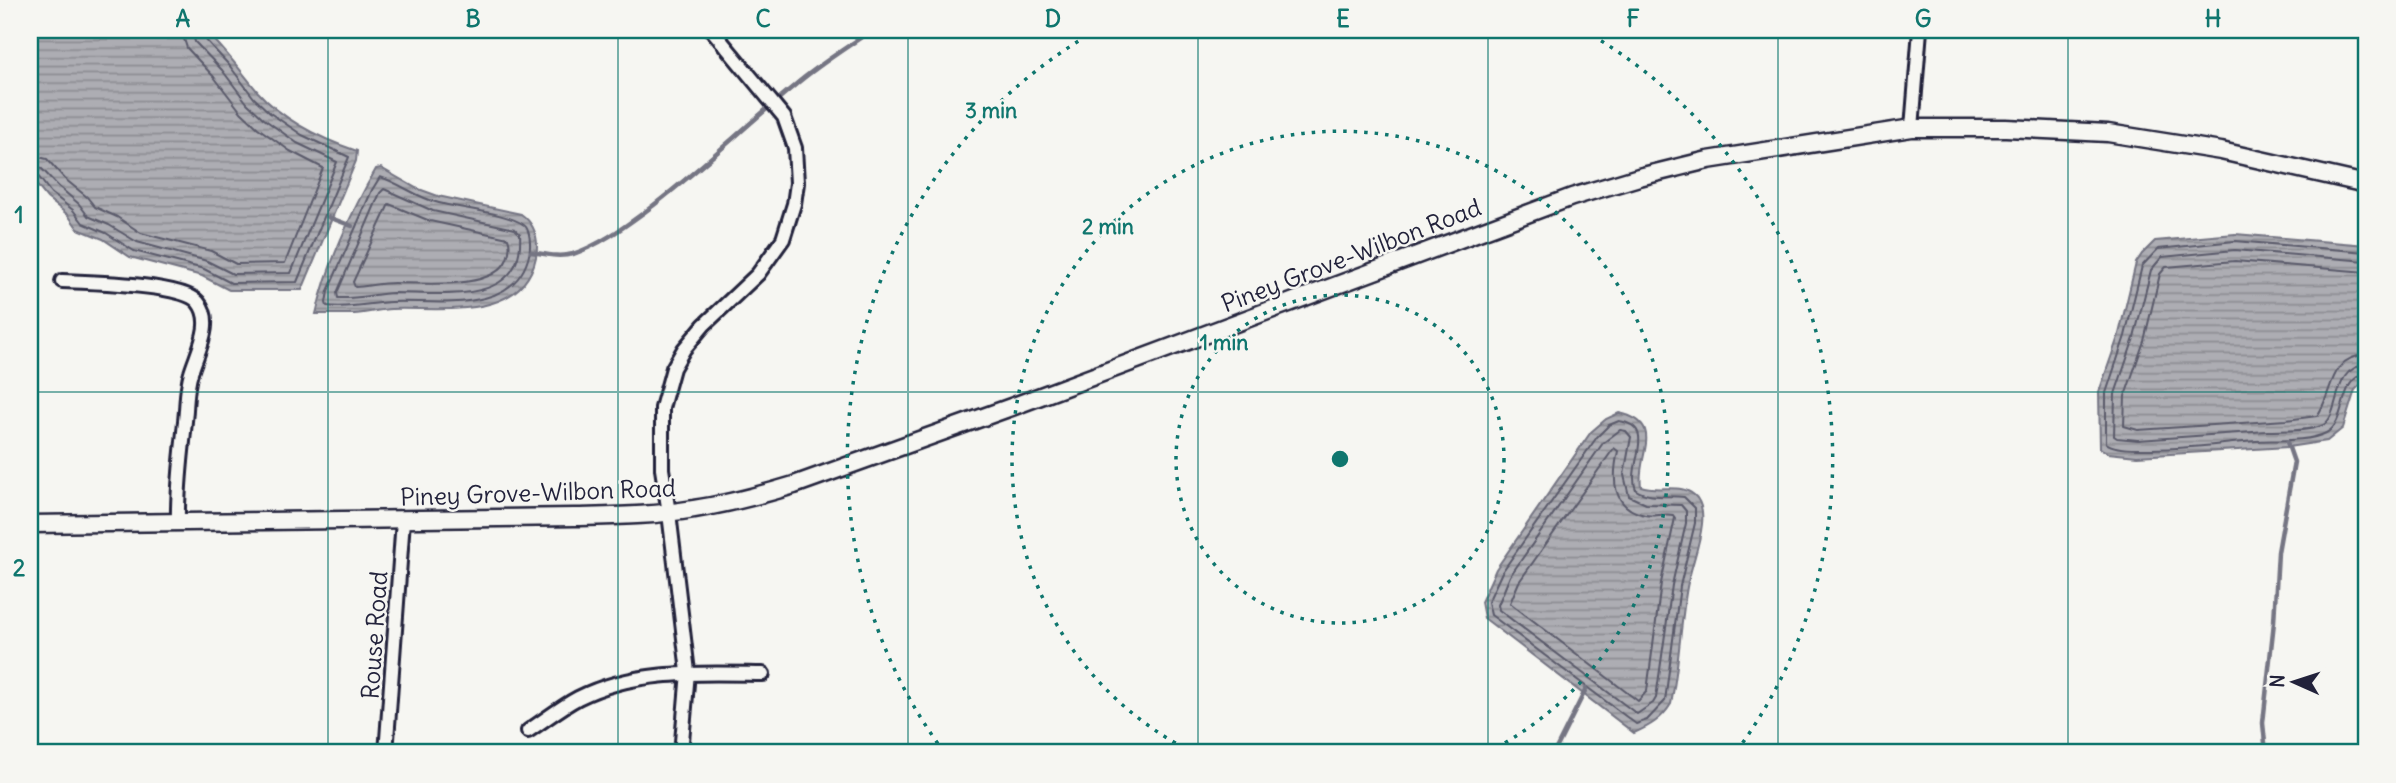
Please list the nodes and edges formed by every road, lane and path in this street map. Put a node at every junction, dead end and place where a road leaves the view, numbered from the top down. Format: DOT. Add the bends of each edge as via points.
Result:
graph roads {
  1 [pos="712,30"];
  2 [pos="1920,30"];
  3 [pos="1912,128"];
  4 [pos="2366,184"];
  5 [pos="62,281"];
  6 [pos="670,513"];
  7 [pos="403,520"];
  8 [pos="178,522"];
  9 [pos="30,524"];
  10 [pos="688,673"];
  11 [pos="763,674"];
  12 [pos="528,731"];
  13 [pos="386,753"];
  14 [pos="681,753"];
  1 -- 6 [label="street" via="784,117 795,148 797,183 789,223 772,256 704,325 673,368 660,433"];
  2 -- 3 [label="street"];
  3 -- 4 [label="street, Piney Grove-Wilbon Road" via="2108,133 2221,151"];
  3 -- 6 [label="street, Piney Grove-Wilbon Road" via="1708,160 1572,197 794,485"];
  5 -- 8 [label="street" via="182,293 197,300 205,313 201,345 190,375"];
  6 -- 7 [label="street, Piney Grove-Wilbon Road"];
  6 -- 10 [label="street"];
  7 -- 8 [label="street, Piney Grove-Wilbon Road"];
  7 -- 13 [label="street, Rouse Road"];
  8 -- 9 [label="street, Piney Grove-Wilbon Road"];
  10 -- 11 [label="street"];
  10 -- 12 [label="street" via="628,680 578,698"];
  10 -- 14 [label="street"];
}
